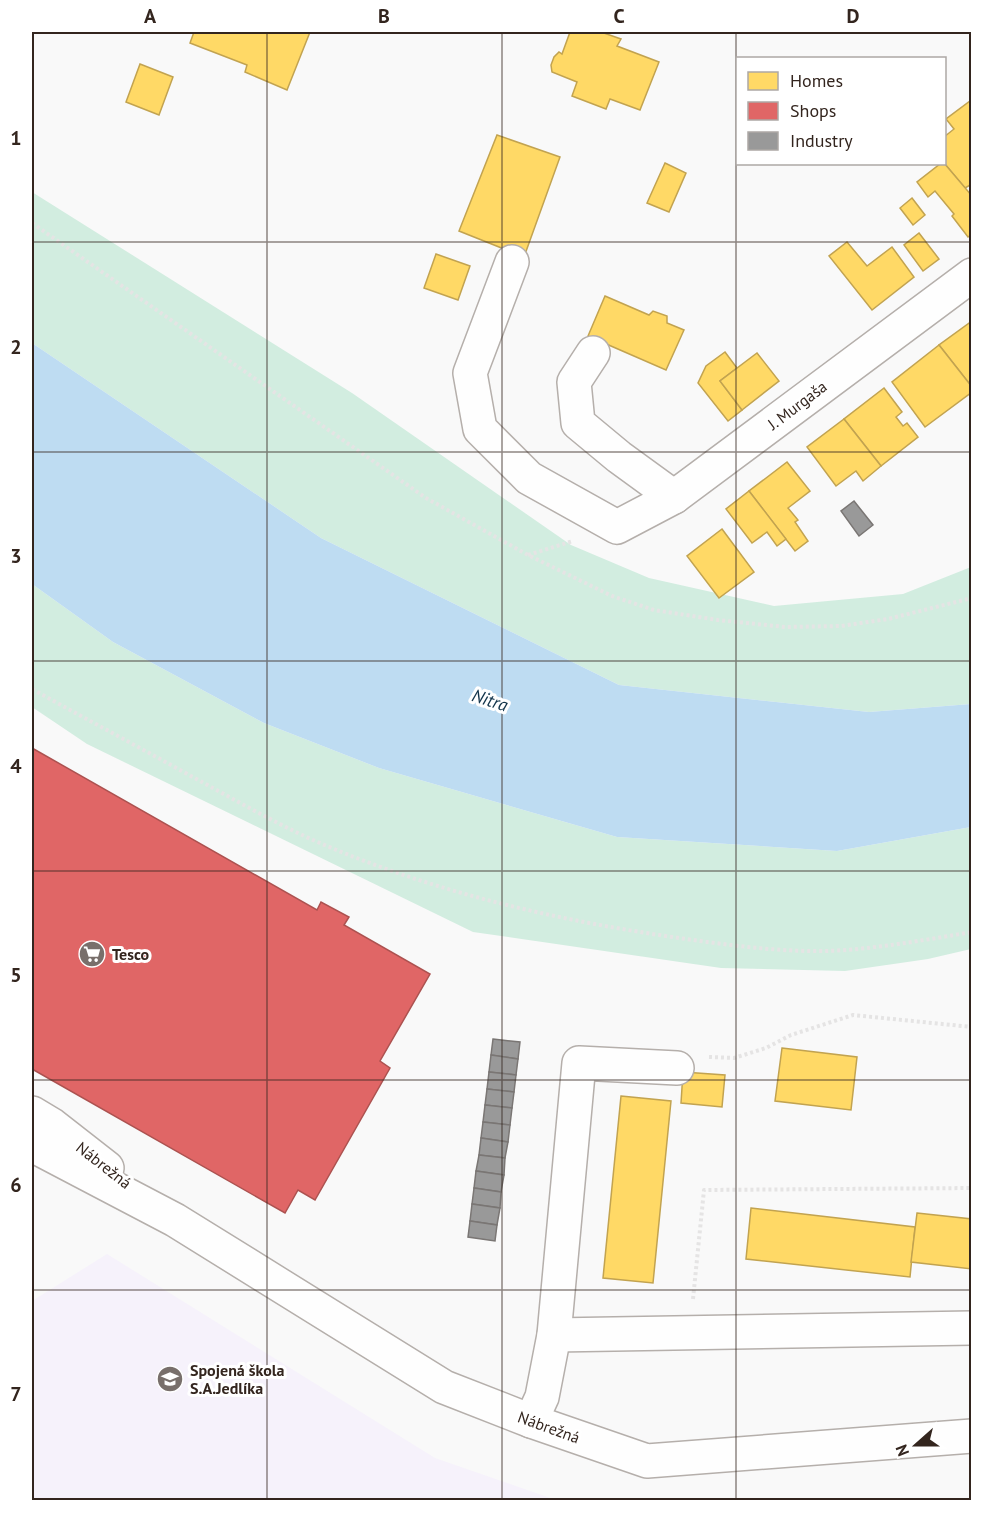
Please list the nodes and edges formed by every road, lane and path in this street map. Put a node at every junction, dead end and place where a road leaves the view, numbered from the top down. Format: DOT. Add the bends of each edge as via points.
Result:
graph roads {
  1 [pos="32,223"];
  2 [pos="512,262"];
  3 [pos="972,275"];
  4 [pos="593,353"];
  5 [pos="674,496"];
  6 [pos="972,598"];
  7 [pos="32,689"];
  8 [pos="972,932"];
  9 [pos="972,1027"];
  10 [pos="677,1068"];
  11 [pos="32,1113"];
  12 [pos="40,1156"];
  13 [pos="972,1188"];
  14 [pos="175,1220"];
  15 [pos="692,1309"];
  16 [pos="972,1328"];
  17 [pos="554,1335"];
  18 [pos="531,1421"];
  19 [pos="972,1436"];
  1 -- 6 [label="path" via="426,498 612,596 654,610 785,627 842,627"];
  2 -- 5 [label="street, J. Murgaša" via="470,373 480,429 529,477 617,527"];
  3 -- 5 [label="street, J. Murgaša"];
  4 -- 5 [label="street" via="574,382 578,423"];
  7 -- 8 [label="path" via="311,838 371,864 441,887 561,918 652,934 793,951 909,943"];
  9 -- 10 [label="path" via="853,1015 734,1058 703,1057"];
  10 -- 17 [label="street" via="579,1063"];
  11 -- 14 [label="street, Nábrežná"];
  12 -- 14 [label="street, Nábrežná"];
  13 -- 15 [label="path" via="704,1190"];
  14 -- 18 [label="street, Nábrežná" via="444,1387"];
  16 -- 17 [label="street"];
  17 -- 18 [label="street" via="542,1397"];
  18 -- 19 [label="street, Nábrežná" via="647,1461"];
}
